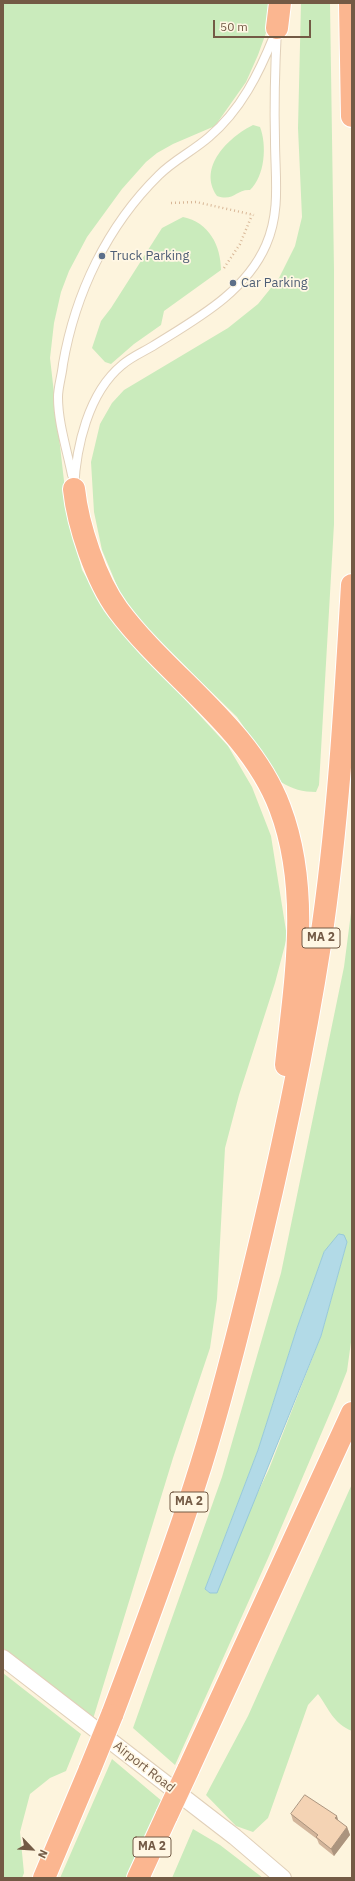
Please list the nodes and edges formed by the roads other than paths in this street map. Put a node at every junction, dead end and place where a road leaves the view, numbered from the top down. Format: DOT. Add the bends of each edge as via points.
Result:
graph roads {
  1 [pos="280,3"];
  2 [pos="350,3"];
  3 [pos="277,28"];
  4 [pos="352,116"];
  5 [pos="74,489"];
  6 [pos="352,585"];
  7 [pos="274,1186"];
  8 [pos="352,1413"];
  9 [pos="3,1658"];
  10 [pos="44,1878"];
  11 [pos="138,1878"];
  12 [pos="284,1878"];
  1 -- 3 [label="highway"];
  2 -- 4 [label="highway"];
  3 -- 5 [label="lane" via="253,84 232,113 213,134 170,166 139,196 112,233 88,282 74,317 58,397"];
  3 -- 5 [label="lane" via="276,212 266,246 248,275 235,289 122,365 108,380 90,412 84,430 75,468"];
  5 -- 7 [label="highway" via="91,557 118,610 246,749 280,807 289,836 298,899 297,945"];
  6 -- 7 [label="highway, MA 2" via="330,872 308,1022"];
  7 -- 10 [label="highway, MA 2, bridge" via="232,1356 196,1483 112,1715"];
  8 -- 11 [label="highway, MA 2, bridge"];
  9 -- 12 [label="street, Airport Road"];
}
